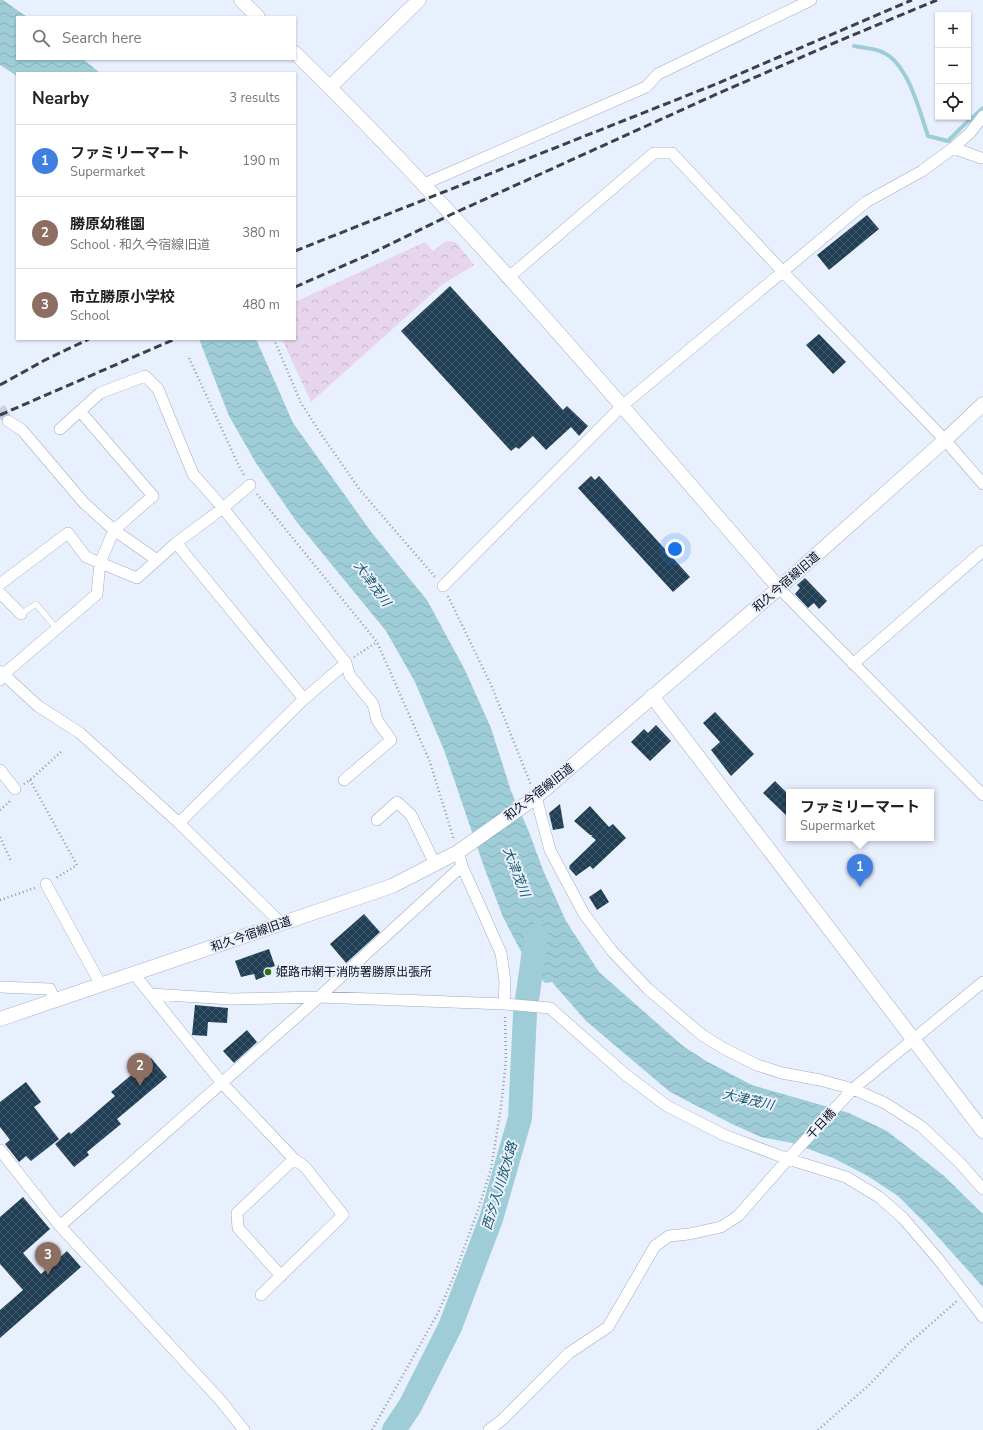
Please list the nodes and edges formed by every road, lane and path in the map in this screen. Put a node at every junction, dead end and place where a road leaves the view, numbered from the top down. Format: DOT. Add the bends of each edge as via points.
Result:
graph roads {
  1 [pos="241,0"];
  2 [pos="419,0"];
  3 [pos="811,0"];
  4 [pos="257,16"];
  5 [pos="296,54"];
  6 [pos="330,88"];
  7 [pos="983,116"];
  8 [pos="953,148"];
  9 [pos="982,158"];
  10 [pos="424,184"];
  11 [pos="783,272"];
  12 [pos="509,277"];
  13 [pos="274,340"];
  14 [pos="189,358"];
  15 [pos="983,404"];
  16 [pos="622,406"];
  17 [pos="80,411"];
  18 [pos="8,421"];
  19 [pos="60,429"];
  20 [pos="945,440"];
  21 [pos="983,484"];
  22 [pos="250,485"];
  23 [pos="223,508"];
  24 [pos="114,530"];
  25 [pos="176,543"];
  26 [pos="983,551"];
  27 [pos="157,560"];
  28 [pos="100,563"];
  29 [pos="0,584"];
  30 [pos="443,586"];
  31 [pos="779,588"];
  32 [pos="0,593"];
  33 [pos="21,614"];
  34 [pos="57,629"];
  35 [pos="377,642"];
  36 [pos="346,663"];
  37 [pos="853,664"];
  38 [pos="2,675"];
  39 [pos="652,696"];
  40 [pos="304,699"];
  41 [pos="63,750"];
  42 [pos="0,770"];
  43 [pos="30,780"];
  44 [pos="344,780"];
  45 [pos="15,789"];
  46 [pos="983,795"];
  47 [pos="536,797"];
  48 [pos="0,810"];
  49 [pos="377,820"];
  50 [pos="179,823"];
  51 [pos="0,837"];
  52 [pos="458,852"];
  53 [pos="11,861"];
  54 [pos="435,864"];
  55 [pos="462,866"];
  56 [pos="46,884"];
  57 [pos="0,900"];
  58 [pos="282,924"];
  59 [pos="134,974"];
  60 [pos="983,982"];
  61 [pos="100,985"];
  62 [pos="0,987"];
  63 [pos="151,994"];
  64 [pos="319,997"];
  65 [pos="55,1001"];
  66 [pos="504,1004"];
  67 [pos="0,1019"];
  68 [pos="913,1040"];
  69 [pos="222,1083"];
  70 [pos="853,1090"];
  71 [pos="983,1131"];
  72 [pos="0,1150"];
  73 [pos="294,1159"];
  74 [pos="788,1159"];
  75 [pos="983,1190"];
  76 [pos="60,1226"];
  77 [pos="281,1276"];
  78 [pos="966,1294"];
  79 [pos="261,1295"];
  80 [pos="983,1317"];
  81 [pos="244,1430"];
  82 [pos="372,1430"];
  83 [pos="489,1430"];
  84 [pos="818,1430"];
  1 -- 4 [label="street"];
  2 -- 6 [label="street"];
  3 -- 10 [label="street" via="658,74 646,87"];
  5 -- 6 [label="street"];
  6 -- 10 [label="street"];
  7 -- 8 [label="street" via="970,133"];
  8 -- 9 [label="street"];
  8 -- 11 [label="street" via="922,171 866,202"];
  10 -- 12 [label="street"];
  11 -- 12 [label="street" via="672,153 654,153"];
  11 -- 16 [label="street"];
  11 -- 20 [label="street"];
  12 -- 16 [label="street"];
  13 -- 30 [label="path" via="301,403 321,434 360,490"];
  14 -- 22 [label="path"];
  15 -- 20 [label="street, 和久今宿線旧道"];
  16 -- 30 [label="street"];
  16 -- 31 [label="street"];
  17 -- 19 [label="street"];
  17 -- 23 [label="street" via="100,393 145,376 158,389 193,474"];
  17 -- 24 [label="street" via="153,496"];
  18 -- 24 [label="street" via="22,430 84,503"];
  20 -- 21 [label="street"];
  20 -- 31 [label="street, 和久今宿線旧道"];
  22 -- 23 [label="street"];
  22 -- 35 [label="path"];
  23 -- 25 [label="street"];
  23 -- 36 [label="street"];
  24 -- 27 [label="street"];
  24 -- 28 [label="street"];
  25 -- 27 [label="street"];
  25 -- 40 [label="street"];
  26 -- 37 [label="street"];
  27 -- 28 [label="street" via="137,578"];
  28 -- 29 [label="street" via="86,557 68,533"];
  28 -- 34 [label="street" via="97,594"];
  30 -- 47 [label="path" via="492,687"];
  31 -- 37 [label="street"];
  31 -- 39 [label="street, 和久今宿線旧道"];
  32 -- 33 [label="street"];
  33 -- 34 [label="lane" via="36,604"];
  34 -- 38 [label="street"];
  35 -- 36 [label="path"];
  35 -- 52 [label="path" via="430,762"];
  36 -- 40 [label="street"];
  36 -- 44 [label="street" via="350,676 373,704 377,720 391,740"];
  37 -- 46 [label="street"];
  38 -- 50 [label="street" via="38,706 80,733"];
  39 -- 47 [label="street, 和久今宿線旧道"];
  39 -- 68 [label="street"];
  40 -- 50 [label="street"];
  41 -- 43 [label="path"];
  42 -- 45 [label="street"];
  43 -- 45 [label="path"];
  43 -- 56 [label="path" via="77,865"];
  45 -- 48 [label="path"];
  47 -- 52 [label="street, 和久今宿線旧道"];
  47 -- 70 [label="street" via="550,850 584,914 612,951 648,989 702,1035 757,1065 782,1074 820,1080"];
  49 -- 54 [label="street" via="397,802 411,816"];
  50 -- 58 [label="street"];
  51 -- 53 [label="path"];
  52 -- 54 [label="street, 和久今宿線旧道"];
  52 -- 55 [label="street"];
  54 -- 58 [label="street, 和久今宿線旧道" via="392,886"];
  55 -- 64 [label="street"];
  55 -- 66 [label="street" via="501,953"];
  56 -- 57 [label="path"];
  56 -- 61 [label="street"];
  58 -- 59 [label="street, 和久今宿線旧道"];
  59 -- 61 [label="street, 和久今宿線旧道"];
  59 -- 63 [label="street"];
  60 -- 68 [label="street, 千日橋"];
  61 -- 65 [label="street, 和久今宿線旧道"];
  62 -- 65 [label="street" via="50,989"];
  63 -- 64 [label="street" via="231,999"];
  63 -- 69 [label="street"];
  64 -- 66 [label="street"];
  64 -- 69 [label="street"];
  65 -- 67 [label="street, 和久今宿線旧道"];
  66 -- 74 [label="street" via="550,1008 626,1075 667,1106 724,1135"];
  66 -- 82 [label="path" via="506,1060 491,1169 468,1241 438,1313"];
  68 -- 70 [label="street, 千日橋"];
  68 -- 71 [label="street"];
  69 -- 73 [label="street"];
  69 -- 76 [label="street"];
  70 -- 74 [label="street, 千日橋"];
  70 -- 75 [label="street" via="885,1103 922,1127 960,1163"];
  72 -- 76 [label="street"];
  73 -- 77 [label="street" via="237,1213 238,1228"];
  73 -- 77 [label="street" via="304,1167 344,1215"];
  74 -- 78 [label="street" via="846,1177 879,1197 908,1224"];
  74 -- 83 [label="street, 千日橋" via="738,1216 721,1227 669,1236 655,1246 608,1327 569,1353"];
  76 -- 81 [label="street" via="221,1401"];
  77 -- 79 [label="street"];
  78 -- 80 [label="street"];
  78 -- 84 [label="path" via="908,1344 869,1385"];
}
